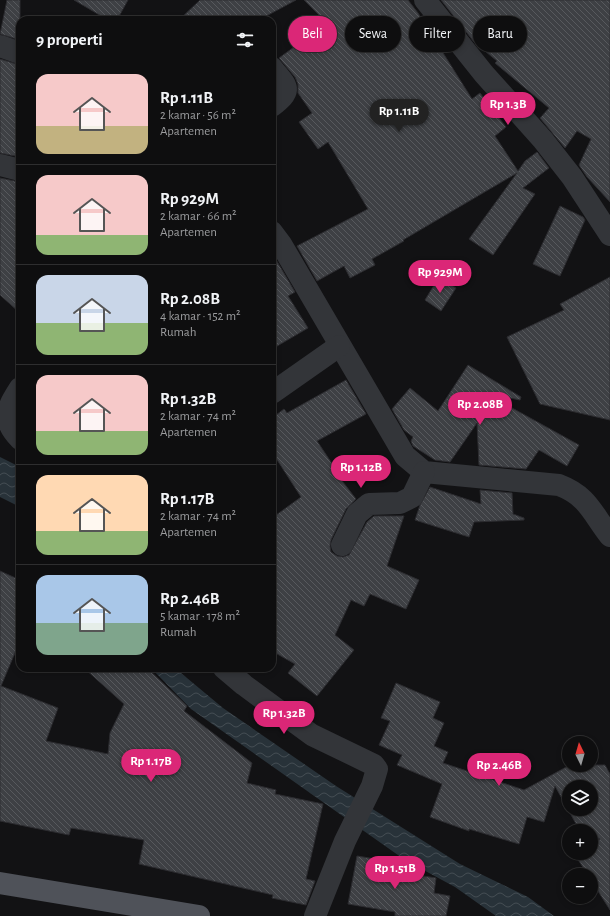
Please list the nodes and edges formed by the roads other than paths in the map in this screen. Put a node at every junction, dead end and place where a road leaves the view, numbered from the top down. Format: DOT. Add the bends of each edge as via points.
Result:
graph roads {
  1 [pos="425,0"];
  2 [pos="0,46"];
  3 [pos="16,52"];
  4 [pos="276,73"];
  5 [pos="276,103"];
  6 [pos="0,165"];
  7 [pos="16,169"];
  8 [pos="610,235"];
  9 [pos="276,237"];
  10 [pos="339,346"];
  11 [pos="276,390"];
  12 [pos="16,395"];
  13 [pos="16,435"];
  14 [pos="424,472"];
  15 [pos="610,536"];
  16 [pos="342,545"];
  17 [pos="229,672"];
  18 [pos="0,883"];
  19 [pos="199,916"];
  20 [pos="315,916"];
  1 -- 8 [label="street" via="484,74 543,140 572,177"];
  2 -- 3 [label="street"];
  4 -- 5 [label="street" via="287,91"];
  6 -- 7 [label="street"];
  9 -- 10 [label="street"];
  10 -- 11 [label="street"];
  10 -- 14 [label="street" via="405,456"];
  12 -- 13 [label="street" via="8,410 7,422"];
  14 -- 15 [label="street" via="559,485 573,490 585,501"];
  14 -- 16 [label="street" via="412,497 400,503 369,504 357,514"];
  17 -- 20 [label="street" via="312,735 376,766 378,772 345,841"];
  18 -- 19 [label="main road"];
}
